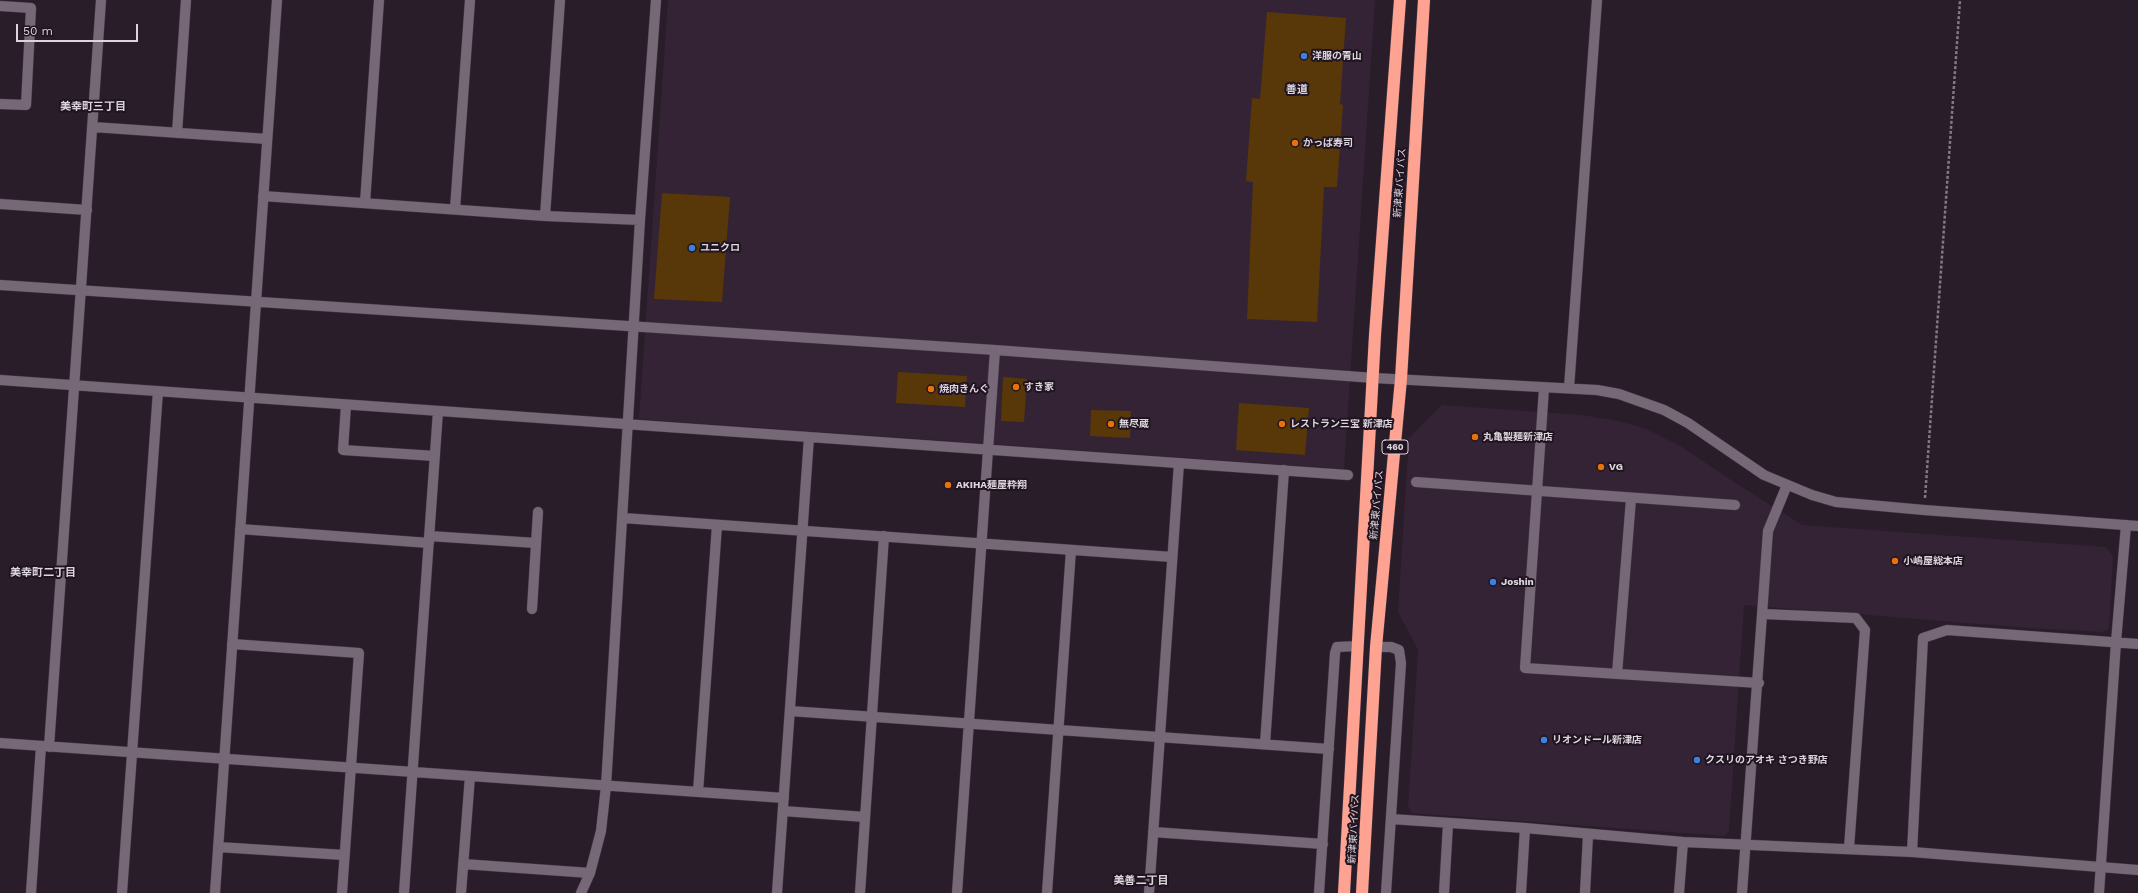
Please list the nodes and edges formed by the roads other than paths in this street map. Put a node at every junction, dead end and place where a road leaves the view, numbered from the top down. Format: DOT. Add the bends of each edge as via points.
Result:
graph roads {
  1 [pos="102,0"];
  2 [pos="186,0"];
  3 [pos="277,0"];
  4 [pos="379,0"];
  5 [pos="470,0"];
  6 [pos="560,0"];
  7 [pos="656,0"];
  8 [pos="1400,0"];
  9 [pos="1424,0"];
  10 [pos="1597,0"];
  11 [pos="0,6"];
  12 [pos="0,104"];
  13 [pos="93,127"];
  14 [pos="177,133"];
  15 [pos="267,139"];
  16 [pos="264,196"];
  17 [pos="365,203"];
  18 [pos="0,204"];
  19 [pos="455,209"];
  20 [pos="87,210"];
  21 [pos="545,216"];
  22 [pos="640,220"];
  23 [pos="0,285"];
  24 [pos="81,290"];
  25 [pos="256,301"];
  26 [pos="634,327"];
  27 [pos="995,350"];
  28 [pos="1374,378"];
  29 [pos="0,380"];
  30 [pos="1401,380"];
  31 [pos="75,386"];
  32 [pos="1544,388"];
  33 [pos="1568,388"];
  34 [pos="158,391"];
  35 [pos="249,398"];
  36 [pos="346,405"];
  37 [pos="438,411"];
  38 [pos="627,426"];
  39 [pos="809,437"];
  40 [pos="987,450"];
  41 [pos="435,456"];
  42 [pos="1179,463"];
  43 [pos="1284,470"];
  44 [pos="1348,475"];
  45 [pos="1416,482"];
  46 [pos="1787,485"];
  47 [pos="1537,492"];
  48 [pos="1631,499"];
  49 [pos="1736,505"];
  50 [pos="538,512"];
  51 [pos="623,518"];
  52 [pos="717,525"];
  53 [pos="2126,525"];
  54 [pos="2138,526"];
  55 [pos="240,530"];
  56 [pos="803,531"];
  57 [pos="884,536"];
  58 [pos="429,539"];
  59 [pos="981,543"];
  60 [pos="536,544"];
  61 [pos="1071,550"];
  62 [pos="1172,557"];
  63 [pos="532,609"];
  64 [pos="1763,614"];
  65 [pos="2116,642"];
  66 [pos="232,644"];
  67 [pos="2138,644"];
  68 [pos="1358,646"];
  69 [pos="1376,647"];
  70 [pos="1617,674"];
  71 [pos="1759,683"];
  72 [pos="790,711"];
  73 [pos="872,717"];
  74 [pos="969,723"];
  75 [pos="1059,730"];
  76 [pos="1160,737"];
  77 [pos="0,743"];
  78 [pos="1265,744"];
  79 [pos="45,746"];
  80 [pos="1329,749"];
  81 [pos="132,752"];
  82 [pos="224,759"];
  83 [pos="351,768"];
  84 [pos="413,772"];
  85 [pos="470,776"];
  86 [pos="606,786"];
  87 [pos="698,792"];
  88 [pos="784,798"];
  89 [pos="783,811"];
  90 [pos="865,817"];
  91 [pos="1391,819"];
  92 [pos="1448,824"];
  93 [pos="1525,828"];
  94 [pos="1153,832"];
  95 [pos="1588,835"];
  96 [pos="1683,842"];
  97 [pos="1323,844"];
  98 [pos="1746,846"];
  99 [pos="218,847"];
  100 [pos="1849,848"];
  101 [pos="1912,852"];
  102 [pos="344,856"];
  103 [pos="463,864"];
  104 [pos="2100,868"];
  105 [pos="2138,870"];
  106 [pos="590,873"];
  107 [pos="31,893"];
  108 [pos="122,893"];
  109 [pos="215,893"];
  110 [pos="342,893"];
  111 [pos="404,893"];
  112 [pos="461,893"];
  113 [pos="581,893"];
  114 [pos="777,893"];
  115 [pos="860,893"];
  116 [pos="957,893"];
  117 [pos="1047,893"];
  118 [pos="1149,893"];
  119 [pos="1319,893"];
  120 [pos="1344,893"];
  121 [pos="1362,893"];
  122 [pos="1386,893"];
  123 [pos="1444,893"];
  124 [pos="1521,893"];
  125 [pos="1585,893"];
  126 [pos="1678,893"];
  127 [pos="1742,893"];
  128 [pos="2099,893"];
  1 -- 13 [label="street"];
  2 -- 14 [label="street"];
  3 -- 15 [label="street"];
  4 -- 17 [label="street"];
  5 -- 19 [label="street"];
  6 -- 21 [label="street"];
  7 -- 22 [label="street"];
  8 -- 28 [label="highway, 新津東バイパス / 460"];
  9 -- 30 [label="highway, 新津東バイパス / 460"];
  10 -- 33 [label="street"];
  11 -- 12 [label="street" via="31,8 26,105"];
  13 -- 14 [label="street"];
  13 -- 20 [label="street"];
  14 -- 15 [label="street"];
  15 -- 16 [label="street"];
  16 -- 17 [label="street"];
  16 -- 25 [label="street"];
  17 -- 19 [label="street"];
  18 -- 20 [label="street"];
  19 -- 21 [label="street"];
  20 -- 24 [label="street"];
  21 -- 22 [label="street"];
  22 -- 26 [label="street"];
  23 -- 24 [label="street"];
  24 -- 25 [label="street"];
  24 -- 31 [label="street"];
  25 -- 26 [label="street"];
  25 -- 35 [label="street"];
  26 -- 27 [label="street"];
  26 -- 38 [label="street"];
  27 -- 28 [label="street"];
  27 -- 40 [label="street"];
  28 -- 30 [label="street"];
  28 -- 68 [label="highway, 新津東バイパス / 460"];
  29 -- 31 [label="street"];
  30 -- 32 [label="street"];
  30 -- 69 [label="highway, 新津東バイパス / 460"];
  31 -- 34 [label="street"];
  31 -- 79 [label="street"];
  32 -- 33 [label="street"];
  32 -- 47 [label="street"];
  33 -- 46 [label="street" via="1619,394 1664,410 1764,474"];
  34 -- 35 [label="street"];
  34 -- 81 [label="street"];
  35 -- 36 [label="street"];
  35 -- 55 [label="street"];
  36 -- 37 [label="street"];
  36 -- 41 [label="street" via="343,450"];
  37 -- 38 [label="street"];
  37 -- 41 [label="street"];
  38 -- 39 [label="street"];
  38 -- 51 [label="street"];
  39 -- 40 [label="street"];
  39 -- 56 [label="street"];
  40 -- 42 [label="street"];
  40 -- 59 [label="street"];
  41 -- 58 [label="street"];
  42 -- 43 [label="street"];
  42 -- 62 [label="street"];
  43 -- 44 [label="street"];
  43 -- 78 [label="street"];
  45 -- 47 [label="street"];
  46 -- 53 [label="street" via="1836,502"];
  46 -- 64 [label="street" via="1768,531"];
  47 -- 48 [label="street"];
  47 -- 70 [label="street" via="1525,668"];
  48 -- 49 [label="street"];
  48 -- 70 [label="street"];
  50 -- 60 [label="street"];
  51 -- 52 [label="street"];
  51 -- 86 [label="street"];
  52 -- 56 [label="street"];
  52 -- 87 [label="street"];
  53 -- 54 [label="street"];
  53 -- 65 [label="street"];
  55 -- 58 [label="street"];
  55 -- 66 [label="street"];
  56 -- 57 [label="street"];
  56 -- 72 [label="street"];
  57 -- 59 [label="street"];
  57 -- 73 [label="street"];
  58 -- 60 [label="street"];
  58 -- 84 [label="street"];
  59 -- 61 [label="street"];
  59 -- 74 [label="street"];
  60 -- 63 [label="street"];
  61 -- 62 [label="street"];
  61 -- 75 [label="street"];
  62 -- 76 [label="street"];
  64 -- 71 [label="street"];
  64 -- 100 [label="street" via="1856,618 1865,630"];
  65 -- 67 [label="street"];
  65 -- 101 [label="street" via="1947,630 1923,638"];
  65 -- 104 [label="street"];
  66 -- 82 [label="street"];
  66 -- 83 [label="street" via="359,653"];
  68 -- 80 [label="street" via="1337,647 1335,653"];
  68 -- 120 [label="highway, 新津東バイパス / 460"];
  69 -- 91 [label="street" via="1399,650 1402,662"];
  69 -- 121 [label="highway, 新津東バイパス / 460"];
  70 -- 71 [label="street"];
  71 -- 98 [label="street"];
  72 -- 73 [label="street"];
  72 -- 88 [label="street"];
  73 -- 74 [label="street"];
  73 -- 90 [label="street"];
  74 -- 75 [label="street"];
  74 -- 116 [label="street"];
  75 -- 76 [label="street"];
  75 -- 117 [label="street"];
  76 -- 78 [label="street"];
  76 -- 94 [label="street"];
  77 -- 79 [label="street"];
  78 -- 80 [label="street"];
  79 -- 81 [label="street"];
  79 -- 107 [label="street"];
  80 -- 97 [label="street"];
  81 -- 82 [label="street"];
  81 -- 108 [label="street"];
  82 -- 83 [label="street"];
  82 -- 99 [label="street"];
  83 -- 84 [label="street"];
  83 -- 102 [label="street"];
  84 -- 85 [label="street"];
  84 -- 111 [label="street"];
  85 -- 86 [label="street"];
  85 -- 103 [label="street"];
  86 -- 87 [label="street"];
  86 -- 106 [label="street" via="601,831"];
  87 -- 88 [label="street"];
  88 -- 89 [label="street"];
  89 -- 90 [label="street"];
  89 -- 114 [label="street"];
  90 -- 115 [label="street"];
  91 -- 92 [label="street"];
  91 -- 122 [label="street"];
  92 -- 93 [label="street"];
  92 -- 123 [label="street"];
  93 -- 95 [label="street"];
  93 -- 124 [label="street"];
  94 -- 97 [label="street"];
  94 -- 118 [label="street"];
  95 -- 96 [label="street"];
  95 -- 125 [label="street"];
  96 -- 98 [label="street"];
  96 -- 126 [label="street"];
  97 -- 119 [label="street"];
  98 -- 100 [label="street"];
  98 -- 127 [label="street"];
  99 -- 102 [label="street"];
  99 -- 109 [label="street"];
  100 -- 101 [label="street"];
  101 -- 104 [label="street"];
  102 -- 110 [label="street"];
  103 -- 106 [label="street"];
  103 -- 112 [label="street"];
  104 -- 105 [label="street"];
  104 -- 128 [label="street"];
  106 -- 113 [label="street"];
}
